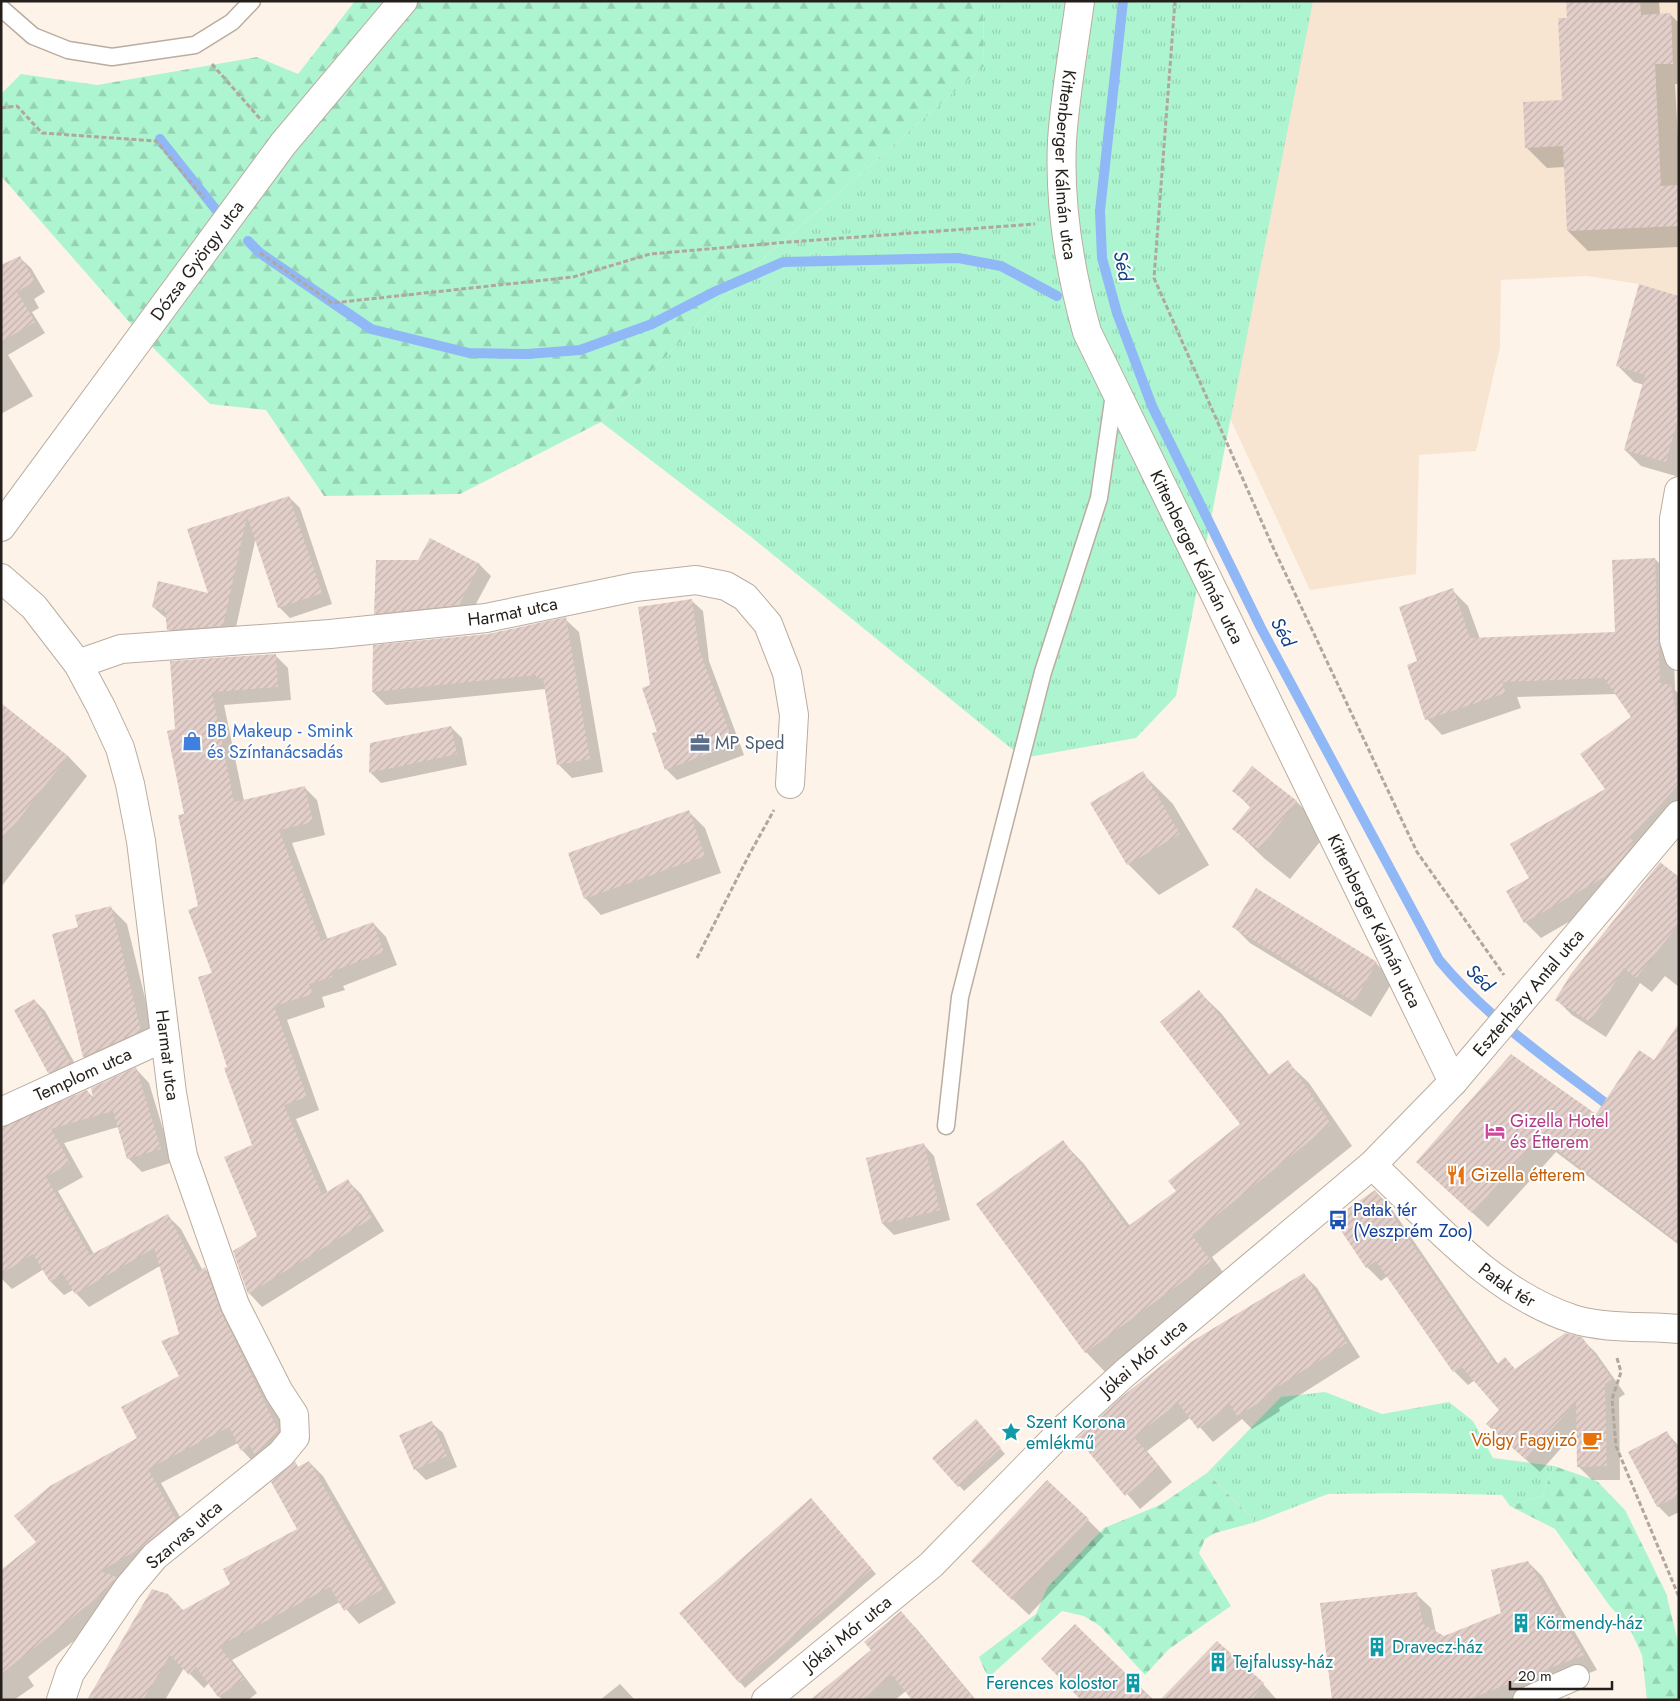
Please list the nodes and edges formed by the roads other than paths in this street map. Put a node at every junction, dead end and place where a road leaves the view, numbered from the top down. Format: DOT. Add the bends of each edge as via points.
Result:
graph roads {
  1 [pos="252,1"];
  2 [pos="403,1"];
  3 [pos="1080,1"];
  4 [pos="1,8"];
  5 [pos="1113,386"];
  6 [pos="1679,492"];
  7 [pos="1,527"];
  8 [pos="1,578"];
  9 [pos="1679,656"];
  10 [pos="78,664"];
  11 [pos="790,784"];
  12 [pos="1674,830"];
  13 [pos="165,1037"];
  14 [pos="1453,1082"];
  15 [pos="1,1112"];
  16 [pos="946,1126"];
  17 [pos="1372,1165"];
  18 [pos="1679,1328"];
  19 [pos="295,1437"];
  20 [pos="1577,1677"];
  21 [pos="61,1700"];
  22 [pos="766,1700"];
  23 [pos="1525,1700"];
  1 -- 4 [label="lane" via="232,22 195,45 112,57 68,50 33,36"];
  2 -- 7 [label="street, Dózsa György utca" via="283,144"];
  3 -- 5 [label="street, Kittenberger Kálmán utca" via="1062,141 1065,221 1073,282 1087,332"];
  5 -- 14 [label="street, Kittenberger Kálmán utca"];
  5 -- 16 [label="lane" via="1113,408 1099,498 1044,672 960,996"];
  6 -- 9 [label="street" via="1674,519 1674,640"];
  8 -- 10 [label="street, Harmat utca" via="34,607"];
  10 -- 11 [label="street, Harmat utca" via="121,649 330,634 486,618 635,587 696,580 726,586 745,597 768,624 787,673 794,716"];
  10 -- 13 [label="street, Harmat utca" via="120,748 130,784 141,841"];
  12 -- 14 [label="street, Eszterházy Antal utca"];
  13 -- 15 [label="street, Templom utca"];
  13 -- 19 [label="street, Harmat utca" via="178,1127 189,1174 234,1305 294,1415"];
  14 -- 17 [label="street, Eszterházy Antal utca"];
  17 -- 18 [label="street, Patak tér" via="1488,1274 1531,1302 1574,1319"];
  17 -- 22 [label="street, Jókai Mór utca" via="1125,1373 1067,1426 931,1565"];
  19 -- 21 [label="street, Szarvas utca" via="281,1454 155,1556 128,1588 70,1673"];
  20 -- 23 [label="street"];
}
